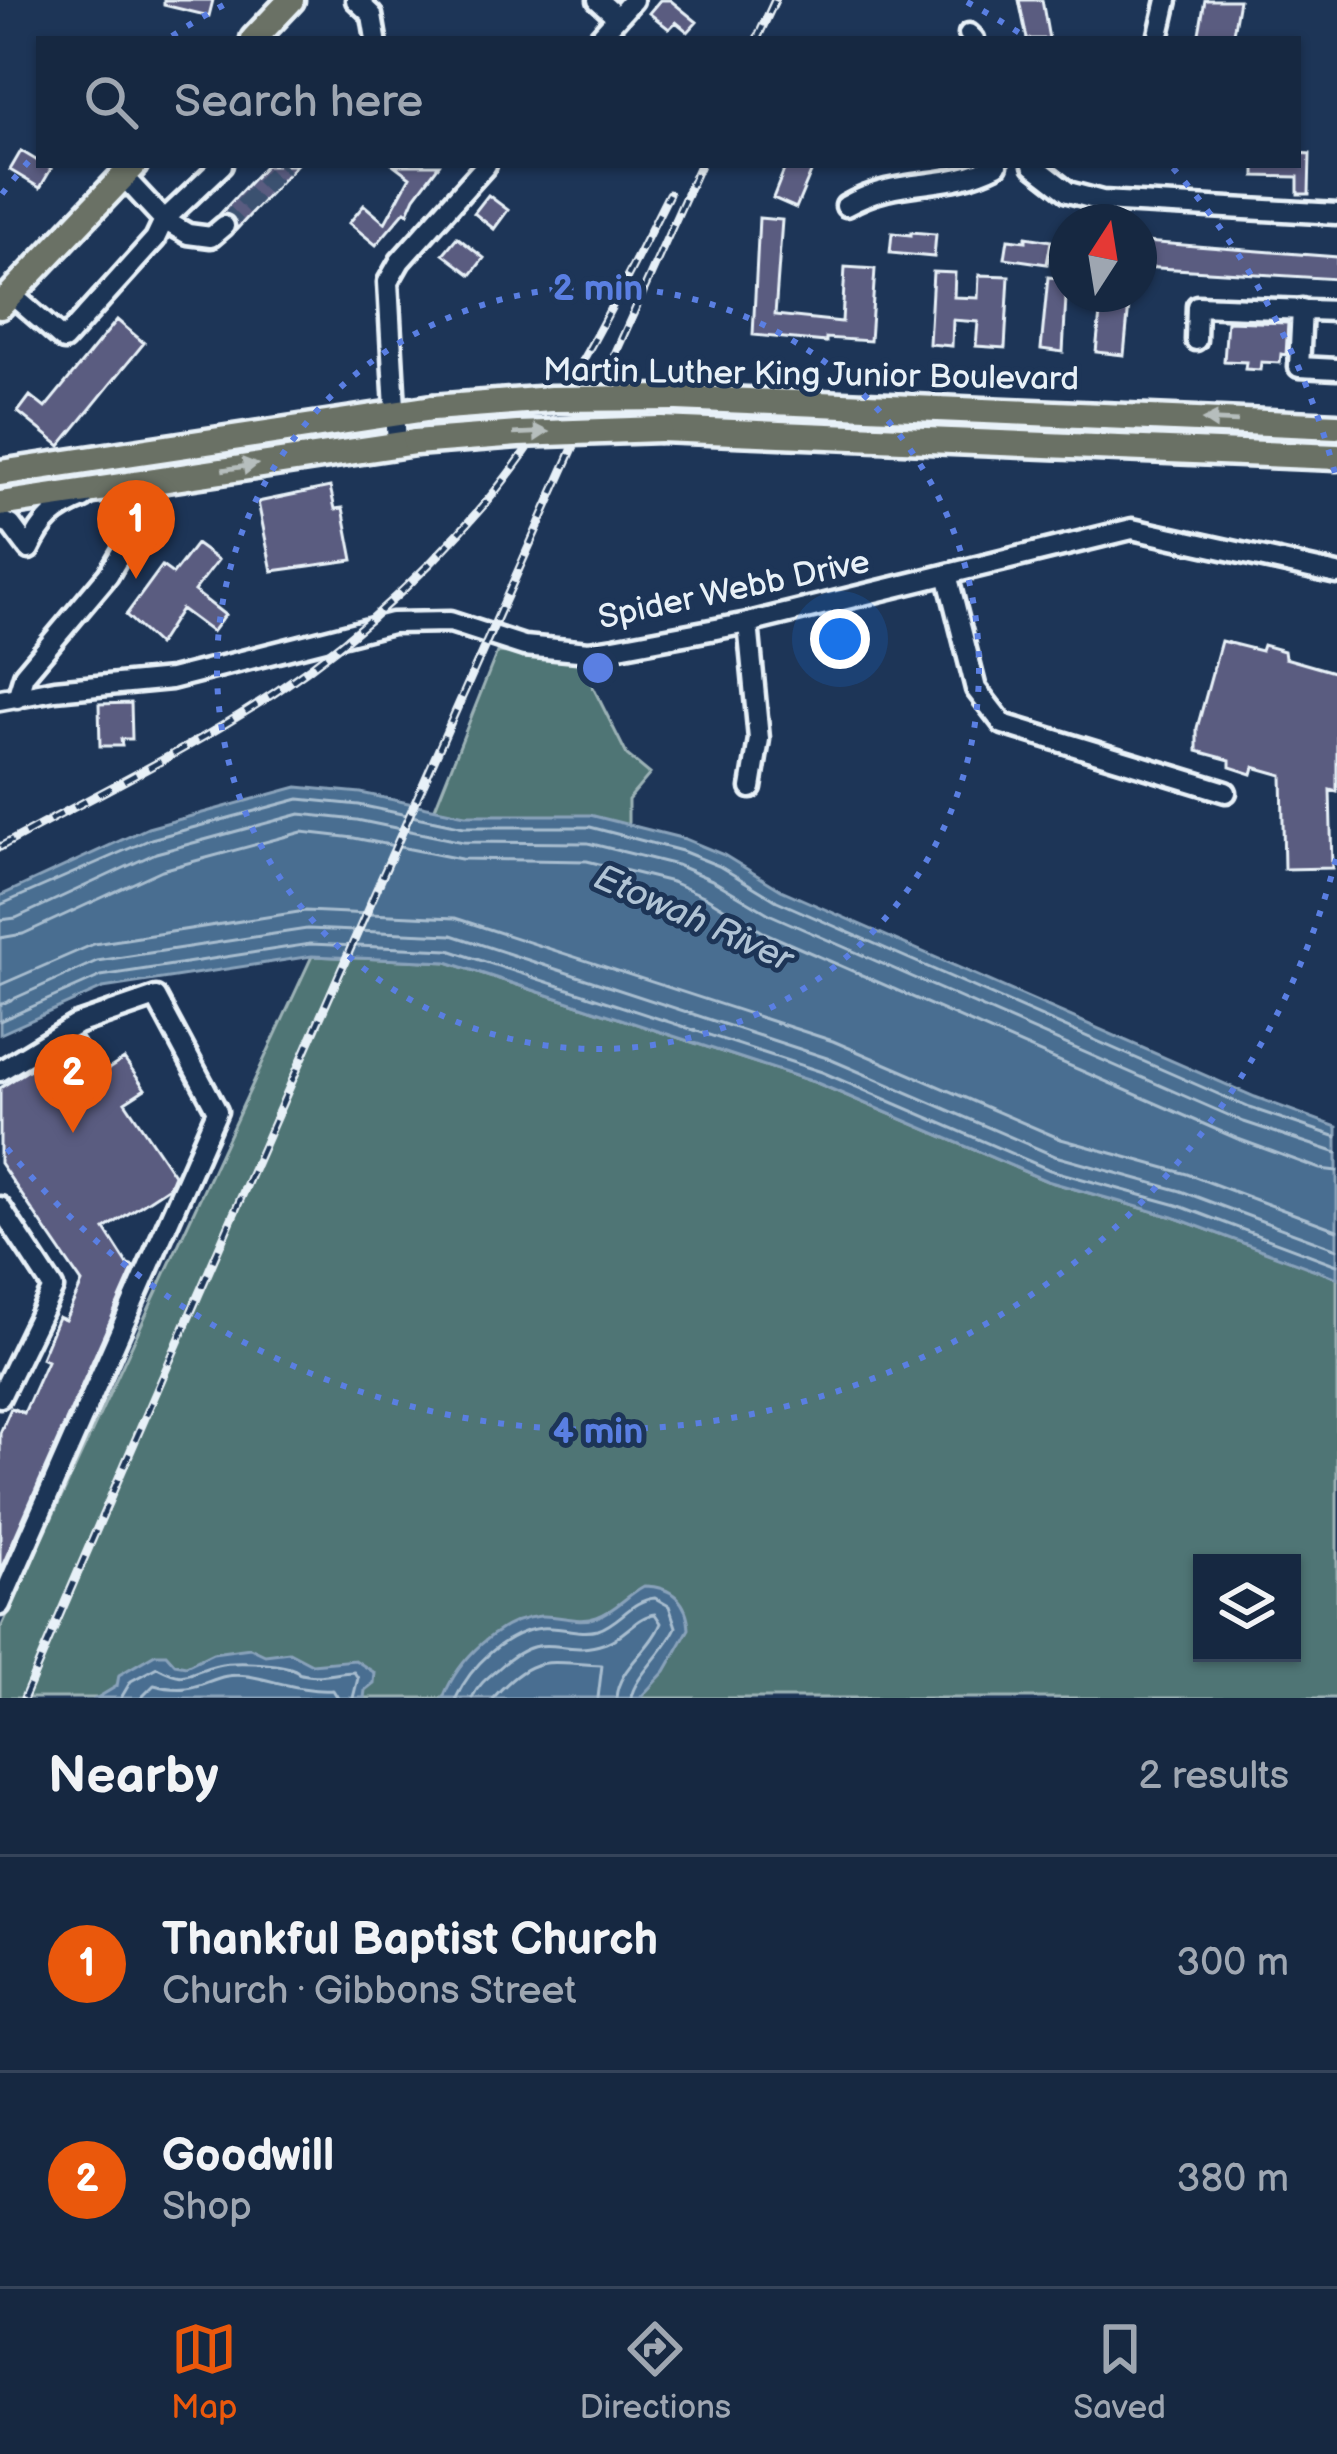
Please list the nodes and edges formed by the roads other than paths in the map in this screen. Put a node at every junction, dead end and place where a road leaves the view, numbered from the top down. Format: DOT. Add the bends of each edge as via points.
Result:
graph roads {
  1 [pos="291,0"];
  2 [pos="356,0"];
  3 [pos="598,0"];
  4 [pos="632,0"];
  5 [pos="1167,0"];
  6 [pos="617,17"];
  7 [pos="257,36"];
  8 [pos="376,36"];
  9 [pos="601,36"];
  10 [pos="1159,36"];
  11 [pos="219,168"];
  12 [pos="483,168"];
  13 [pos="988,168"];
  14 [pos="1037,168"];
  15 [pos="129,171"];
  16 [pos="846,206"];
  17 [pos="1337,214"];
  18 [pos="164,220"];
  19 [pos="224,226"];
  20 [pos="6,300"];
  21 [pos="1301,309"];
  22 [pos="1337,311"];
  23 [pos="1196,340"];
  24 [pos="1337,369"];
  25 [pos="395,413"];
  26 [pos="1337,426"];
  27 [pos="406,443"];
  28 [pos="1337,458"];
  29 [pos="0,469"];
  30 [pos="104,490"];
  31 [pos="0,504"];
  32 [pos="0,520"];
  33 [pos="127,543"];
  34 [pos="947,574"];
  35 [pos="1337,574"];
  36 [pos="748,623"];
  37 [pos="9,699"];
  38 [pos="751,788"];
  39 [pos="1226,792"];
  40 [pos="0,1071"];
  41 [pos="0,1207"];
  42 [pos="0,1397"];
  43 [pos="0,1605"];
  1 -- 7 [label="main road"];
  2 -- 8 [label="street" via="372,15"];
  3 -- 6 [label="street"];
  4 -- 6 [label="street"];
  5 -- 10 [label="street"];
  6 -- 9 [label="street"];
  11 -- 18 [label="street"];
  12 -- 25 [label="street" via="388,282"];
  13 -- 16 [label="street" via="874,190"];
  14 -- 17 [label="street" via="1068,192 1102,201"];
  15 -- 18 [label="street"];
  15 -- 20 [label="main road"];
  18 -- 19 [label="street" via="199,237"];
  18 -- 20 [label="street" via="64,340"];
  21 -- 22 [label="street"];
  21 -- 23 [label="street" via="1197,306"];
  21 -- 24 [label="street" via="1299,367"];
  26 -- 25 [label="main road, Martin Luther King Junior Boulevard, one-way, bridge" via="677,398"];
  25 -- 27 [label="street"];
  25 -- 29 [label="main road, Martin Luther King Junior Boulevard" via="142,452 52,455"];
  27 -- 28 [label="main road, Martin Luther King Junior Boulevard, one-way, bridge" via="660,430"];
  30 -- 27 [label="main road, Martin Luther King Junior Boulevard, one-way"];
  30 -- 31 [label="main road, Martin Luther King Junior Boulevard"];
  30 -- 32 [label="street" via="51,512 29,549"];
  33 -- 37 [label="street"];
  34 -- 35 [label="street, Spider Webb Drive" via="1132,529"];
  34 -- 36 [label="street, Spider Webb Drive"];
  34 -- 39 [label="street" via="976,689 1003,724"];
  36 -- 37 [label="street, Spider Webb Drive" via="589,652 524,646 451,622 392,623 171,679"];
  36 -- 38 [label="street" via="759,740"];
  40 -- 43 [label="street" via="76,1024 156,997 218,1111"];
  41 -- 42 [label="street" via="53,1288"];
}
